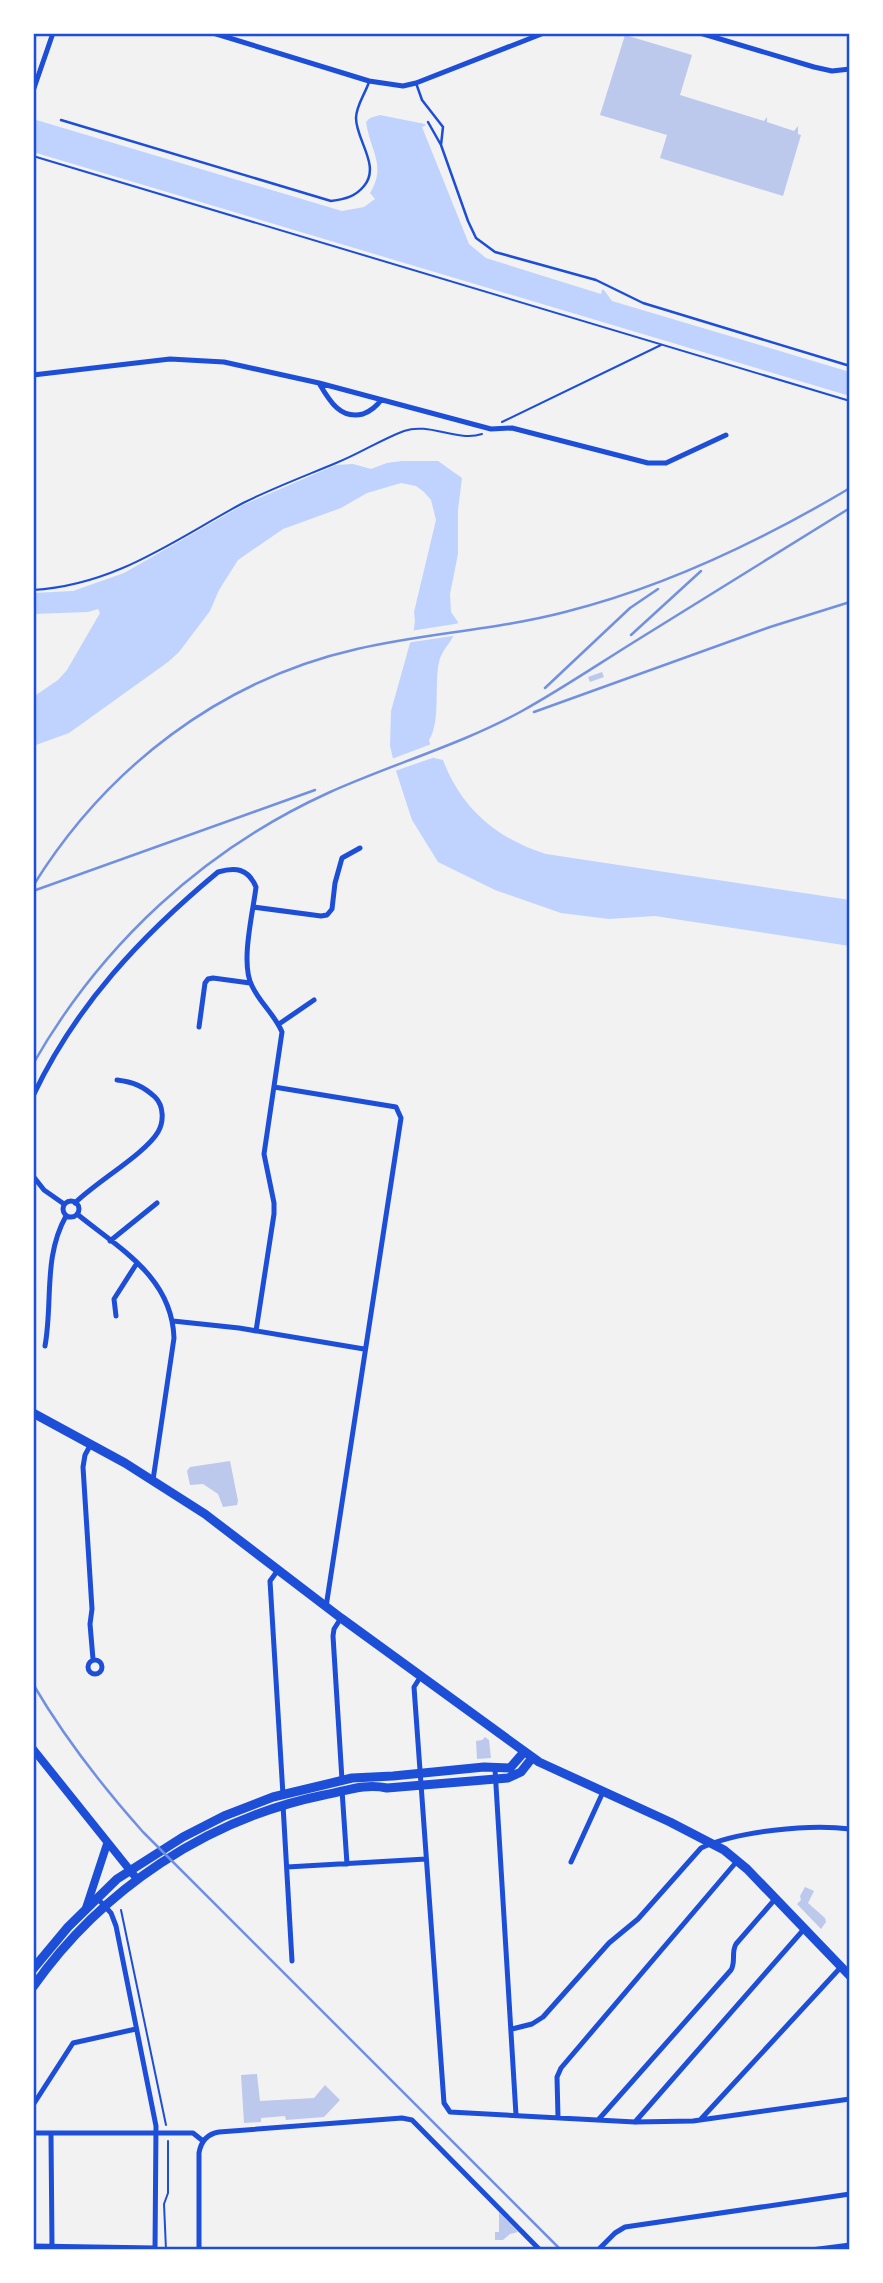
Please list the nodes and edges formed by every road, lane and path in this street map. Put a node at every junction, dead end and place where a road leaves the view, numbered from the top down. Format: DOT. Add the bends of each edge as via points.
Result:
graph roads {
  1 [pos="53,33"];
  2 [pos="213,33"];
  3 [pos="544,33"];
  4 [pos="699,33"];
  5 [pos="850,69"];
  6 [pos="369,81"];
  7 [pos="416,83"];
  8 [pos="33,91"];
  9 [pos="61,120"];
  10 [pos="428,122"];
  11 [pos="441,145"];
  12 [pos="33,156"];
  13 [pos="662,345"];
  14 [pos="850,366"];
  15 [pos="33,376"];
  16 [pos="319,383"];
  17 [pos="381,400"];
  18 [pos="850,401"];
  19 [pos="491,429"];
  20 [pos="726,435"];
  21 [pos="33,590"];
  22 [pos="360,848"];
  23 [pos="253,907"];
  24 [pos="250,984"];
  25 [pos="314,1000"];
  26 [pos="279,1024"];
  27 [pos="199,1027"];
  28 [pos="117,1080"];
  29 [pos="274,1087"];
  30 [pos="33,1096"];
  31 [pos="33,1177"];
  32 [pos="75,1202"];
  33 [pos="158,1203"];
  34 [pos="64,1204"];
  35 [pos="77,1214"];
  36 [pos="66,1216"];
  37 [pos="110,1241"];
  38 [pos="137,1263"];
  39 [pos="116,1316"];
  40 [pos="173,1321"];
  41 [pos="257,1331"];
  42 [pos="46,1346"];
  43 [pos="364,1349"];
  44 [pos="33,1413"];
  45 [pos="91,1444"];
  46 [pos="153,1480"];
  47 [pos="278,1570"];
  48 [pos="326,1607"];
  49 [pos="341,1618"];
  50 [pos="93,1660"];
  51 [pos="421,1676"];
  52 [pos="33,1749"];
  53 [pos="528,1755"];
  54 [pos="495,1769"];
  55 [pos="420,1772"];
  56 [pos="342,1780"];
  57 [pos="496,1780"];
  58 [pos="421,1785"];
  59 [pos="342,1791"];
  60 [pos="603,1792"];
  61 [pos="283,1794"];
  62 [pos="283,1805"];
  63 [pos="850,1829"];
  64 [pos="712,1843"];
  65 [pos="107,1844"];
  66 [pos="426,1858"];
  67 [pos="738,1860"];
  68 [pos="571,1862"];
  69 [pos="347,1864"];
  70 [pos="287,1867"];
  71 [pos="130,1870"];
  72 [pos="137,1879"];
  73 [pos="97,1898"];
  74 [pos="776,1898"];
  75 [pos="105,1906"];
  76 [pos="86,1909"];
  77 [pos="806,1928"];
  78 [pos="292,1961"];
  79 [pos="841,1967"];
  80 [pos="33,1969"];
  81 [pos="850,1976"];
  82 [pos="33,1987"];
  83 [pos="136,2029"];
  84 [pos="512,2029"];
  85 [pos="850,2099"];
  86 [pos="33,2105"];
  87 [pos="516,2115"];
  88 [pos="558,2117"];
  89 [pos="599,2119"];
  90 [pos="700,2120"];
  91 [pos="635,2122"];
  92 [pos="33,2133"];
  93 [pos="155,2133"];
  94 [pos="51,2134"];
  95 [pos="203,2141"];
  96 [pos="850,2194"];
  97 [pos="850,2245"];
  98 [pos="33,2246"];
  99 [pos="55,2248"];
  100 [pos="155,2249"];
  101 [pos="199,2250"];
  102 [pos="540,2250"];
  103 [pos="598,2250"];
  104 [pos="811,2250"];
  1 -- 8 [label="street"];
  2 -- 6 [label="street"];
  3 -- 7 [label="street"];
  4 -- 5 [label="street" via="814,67"];
  6 -- 7 [label="street" via="403,86"];
  6 -- 9 [label="lane" via="356,122 369,160 368,183 346,199 331,201"];
  7 -- 11 [label="lane" via="422,100 443,127"];
  10 -- 11 [label="lane"];
  11 -- 14 [label="lane" via="476,238 495,252 596,280 643,303"];
  12 -- 13 [label="path"];
  13 -- 18 [label="path"];
  13 -- 19 [label="path"];
  15 -- 16 [label="street" via="189,360 256,368"];
  16 -- 17 [label="street"];
  16 -- 17 [label="street" via="331,402 351,415 376,408"];
  17 -- 19 [label="street"];
  19 -- 20 [label="street" via="512,428 648,463 666,463"];
  19 -- 21 [label="path" via="472,436 407,430 243,503 144,559 88,580"];
  22 -- 23 [label="street" via="342,858 327,915"];
  23 -- 24 [label="street" via="247,964"];
  23 -- 30 [label="street" via="256,887 252,878 241,869 218,872 125,957 75,1023"];
  24 -- 26 [label="street"];
  24 -- 27 [label="street" via="208,979"];
  25 -- 26 [label="street"];
  26 -- 29 [label="street" via="282,1032"];
  28 -- 32 [label="street" via="133,1082 155,1097 162,1111 160,1129"];
  29 -- 41 [label="street" via="264,1154 274,1214"];
  29 -- 43 [label="street" via="396,1107 401,1118"];
  31 -- 34 [label="street"];
  32 -- 34 [label="street"];
  32 -- 35 [label="street"];
  33 -- 37 [label="street"];
  34 -- 36 [label="street"];
  35 -- 36 [label="street"];
  35 -- 37 [label="street"];
  36 -- 42 [label="street" via="49,1273"];
  37 -- 38 [label="street"];
  38 -- 39 [label="street" via="114,1299"];
  38 -- 40 [label="street" via="156,1282"];
  40 -- 41 [label="street"];
  40 -- 46 [label="street"];
  41 -- 43 [label="street"];
  43 -- 48 [label="street"];
  44 -- 45 [label="main road"];
  45 -- 46 [label="main road"];
  45 -- 50 [label="street" via="83,1467"];
  46 -- 47 [label="main road"];
  47 -- 48 [label="main road"];
  47 -- 61 [label="street" via="270,1581"];
  48 -- 49 [label="main road"];
  49 -- 51 [label="main road"];
  49 -- 56 [label="street" via="333,1636"];
  51 -- 53 [label="main road"];
  51 -- 55 [label="street" via="414,1687"];
  52 -- 65 [label="main road"];
  53 -- 54 [label="main road" via="513,1766"];
  53 -- 57 [label="main road" via="519,1773"];
  53 -- 60 [label="main road"];
  54 -- 55 [label="main road"];
  54 -- 57 [label="street"];
  55 -- 56 [label="main road"];
  55 -- 58 [label="street"];
  56 -- 59 [label="street"];
  56 -- 61 [label="main road"];
  57 -- 58 [label="main road"];
  57 -- 84 [label="street"];
  58 -- 59 [label="main road"];
  58 -- 66 [label="street"];
  59 -- 62 [label="main road"];
  59 -- 69 [label="street"];
  60 -- 64 [label="main road"];
  60 -- 68 [label="street"];
  61 -- 62 [label="street"];
  61 -- 71 [label="main road" via="223,1816"];
  62 -- 70 [label="street"];
  62 -- 72 [label="main road" via="215,1832"];
  63 -- 64 [label="street" via="802,1827"];
  64 -- 67 [label="main road"];
  64 -- 84 [label="street" via="701,1848 543,2017"];
  65 -- 71 [label="main road"];
  65 -- 76 [label="main road"];
  66 -- 69 [label="street"];
  66 -- 87 [label="street" via="446,2109"];
  67 -- 74 [label="main road"];
  67 -- 88 [label="street" via="561,2068"];
  69 -- 70 [label="street"];
  70 -- 78 [label="street"];
  71 -- 72 [label="main road"];
  71 -- 73 [label="main road"];
  72 -- 75 [label="main road"];
  73 -- 75 [label="street"];
  73 -- 76 [label="main road"];
  74 -- 77 [label="main road"];
  74 -- 89 [label="street" via="736,1944 730,1970"];
  75 -- 82 [label="main road"];
  75 -- 83 [label="street" via="116,1926"];
  76 -- 80 [label="main road"];
  77 -- 79 [label="main road"];
  77 -- 91 [label="street"];
  79 -- 81 [label="main road"];
  79 -- 90 [label="street"];
  83 -- 86 [label="street" via="74,2043"];
  83 -- 93 [label="street"];
  84 -- 87 [label="street"];
  85 -- 90 [label="street"];
  87 -- 88 [label="street"];
  88 -- 89 [label="street"];
  89 -- 91 [label="street"];
  90 -- 91 [label="street"];
  92 -- 94 [label="street"];
  93 -- 94 [label="street"];
  93 -- 95 [label="street" via="192,2133"];
  93 -- 100 [label="street"];
  94 -- 99 [label="street"];
  95 -- 101 [label="street" via="199,2153"];
  95 -- 102 [label="street" via="219,2132 411,2120"];
  96 -- 103 [label="street" via="630,2226 615,2232"];
  97 -- 104 [label="street"];
  98 -- 99 [label="street"];
  99 -- 100 [label="street"];
}
